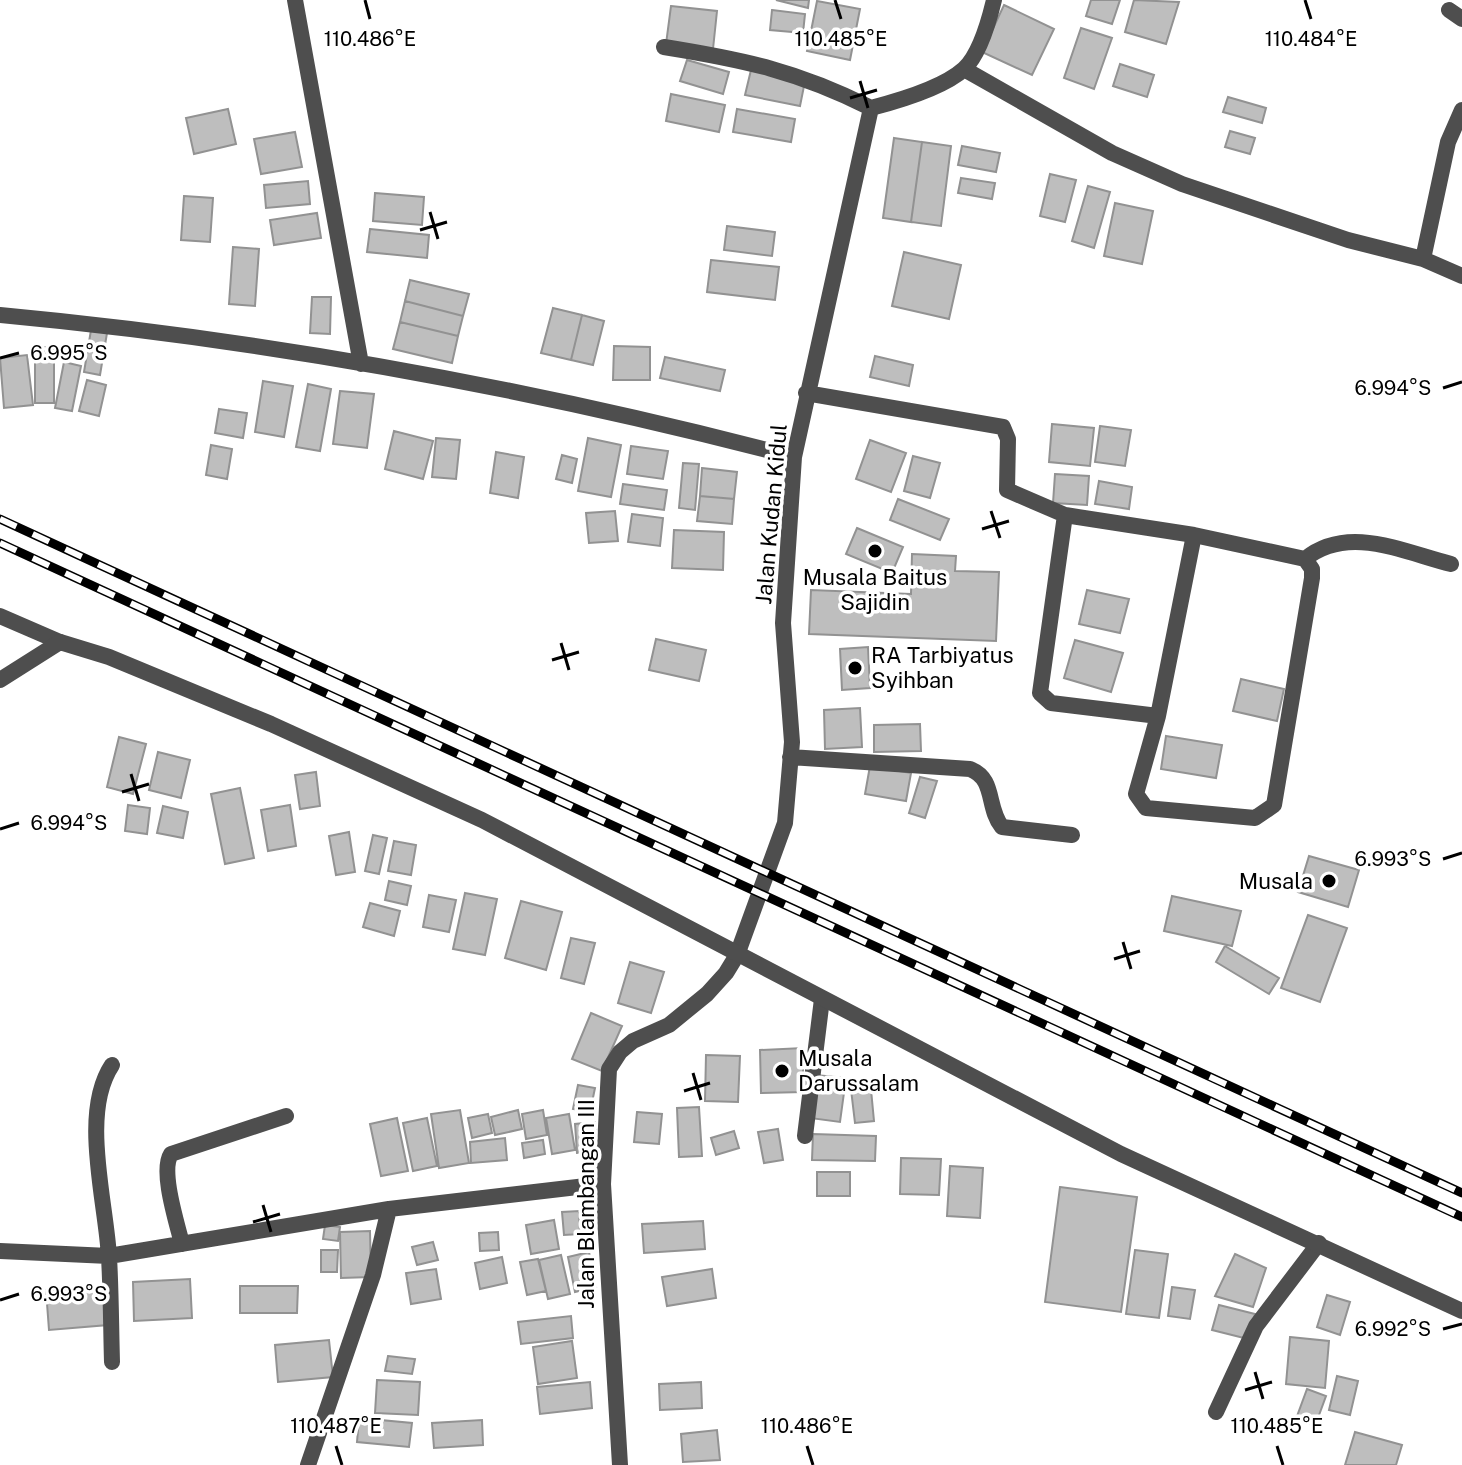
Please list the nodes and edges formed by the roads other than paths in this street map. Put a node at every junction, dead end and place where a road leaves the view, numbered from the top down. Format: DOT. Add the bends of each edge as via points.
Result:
graph roads {
  1 [pos="295,0"];
  2 [pos="994,0"];
  3 [pos="664,47"];
  4 [pos="964,69"];
  5 [pos="871,108"];
  6 [pos="1462,110"];
  7 [pos="1423,259"];
  8 [pos="1462,276"];
  9 [pos="0,315"];
  10 [pos="361,364"];
  11 [pos="806,393"];
  12 [pos="794,457"];
  13 [pos="1065,515"];
  14 [pos="1194,535"];
  15 [pos="1305,559"];
  16 [pos="1451,564"];
  17 [pos="0,616"];
  18 [pos="60,642"];
  19 [pos="0,680"];
  20 [pos="1158,716"];
  21 [pos="790,757"];
  22 [pos="1072,835"];
  23 [pos="737,955"];
  24 [pos="822,999"];
  25 [pos="112,1065"];
  26 [pos="286,1116"];
  27 [pos="805,1136"];
  28 [pos="603,1184"];
  29 [pos="389,1209"];
  30 [pos="1319,1243"];
  31 [pos="182,1244"];
  32 [pos="0,1251"];
  33 [pos="109,1256"];
  34 [pos="1462,1311"];
  35 [pos="112,1362"];
  36 [pos="1216,1412"];
  37 [pos="308,1465"];
  38 [pos="620,1465"];
  1 -- 10 [label="street"];
  2 -- 4 [label="street"];
  3 -- 5 [label="street" via="759,63 817,81"];
  4 -- 5 [label="street" via="905,100"];
  4 -- 7 [label="street" via="1112,153 1182,184 1348,240"];
  5 -- 11 [label="street, Jalan Kudan Kidul"];
  6 -- 7 [label="street" via="1448,142"];
  7 -- 8 [label="street"];
  9 -- 10 [label="street"];
  10 -- 12 [label="street" via="632,415"];
  11 -- 12 [label="street, Jalan Kudan Kidul"];
  11 -- 13 [label="street" via="1003,427 1008,439 1007,490"];
  12 -- 21 [label="street, Jalan Kudan Kidul" via="783,623"];
  13 -- 14 [label="street"];
  13 -- 20 [label="street" via="1040,693 1051,703"];
  14 -- 15 [label="street"];
  14 -- 20 [label="street"];
  15 -- 16 [label="street" via="1320,546 1360,540"];
  15 -- 20 [label="street" via="1312,578 1274,805 1266,814 1255,818 1140,805 1136,794"];
  17 -- 18 [label="street"];
  18 -- 19 [label="street"];
  18 -- 23 [label="street" via="271,724 482,820"];
  21 -- 22 [label="street" via="970,769 983,776 1002,827"];
  21 -- 23 [label="street, Jalan Kudan Kidul" via="785,823"];
  23 -- 24 [label="street"];
  23 -- 28 [label="street, Jalan Blambangan III" via="707,994 669,1025 633,1041 609,1069"];
  24 -- 27 [label="street"];
  24 -- 30 [label="street" via="1121,1154"];
  25 -- 33 [label="street" via="100,1083 96,1120"];
  26 -- 31 [label="street" via="171,1154 168,1178"];
  28 -- 29 [label="street"];
  28 -- 38 [label="street, Jalan Blambangan III"];
  29 -- 31 [label="street"];
  29 -- 37 [label="street" via="373,1275"];
  30 -- 34 [label="street"];
  30 -- 36 [label="street" via="1256,1326"];
  31 -- 33 [label="street"];
  32 -- 33 [label="street"];
  33 -- 35 [label="street"];
}
